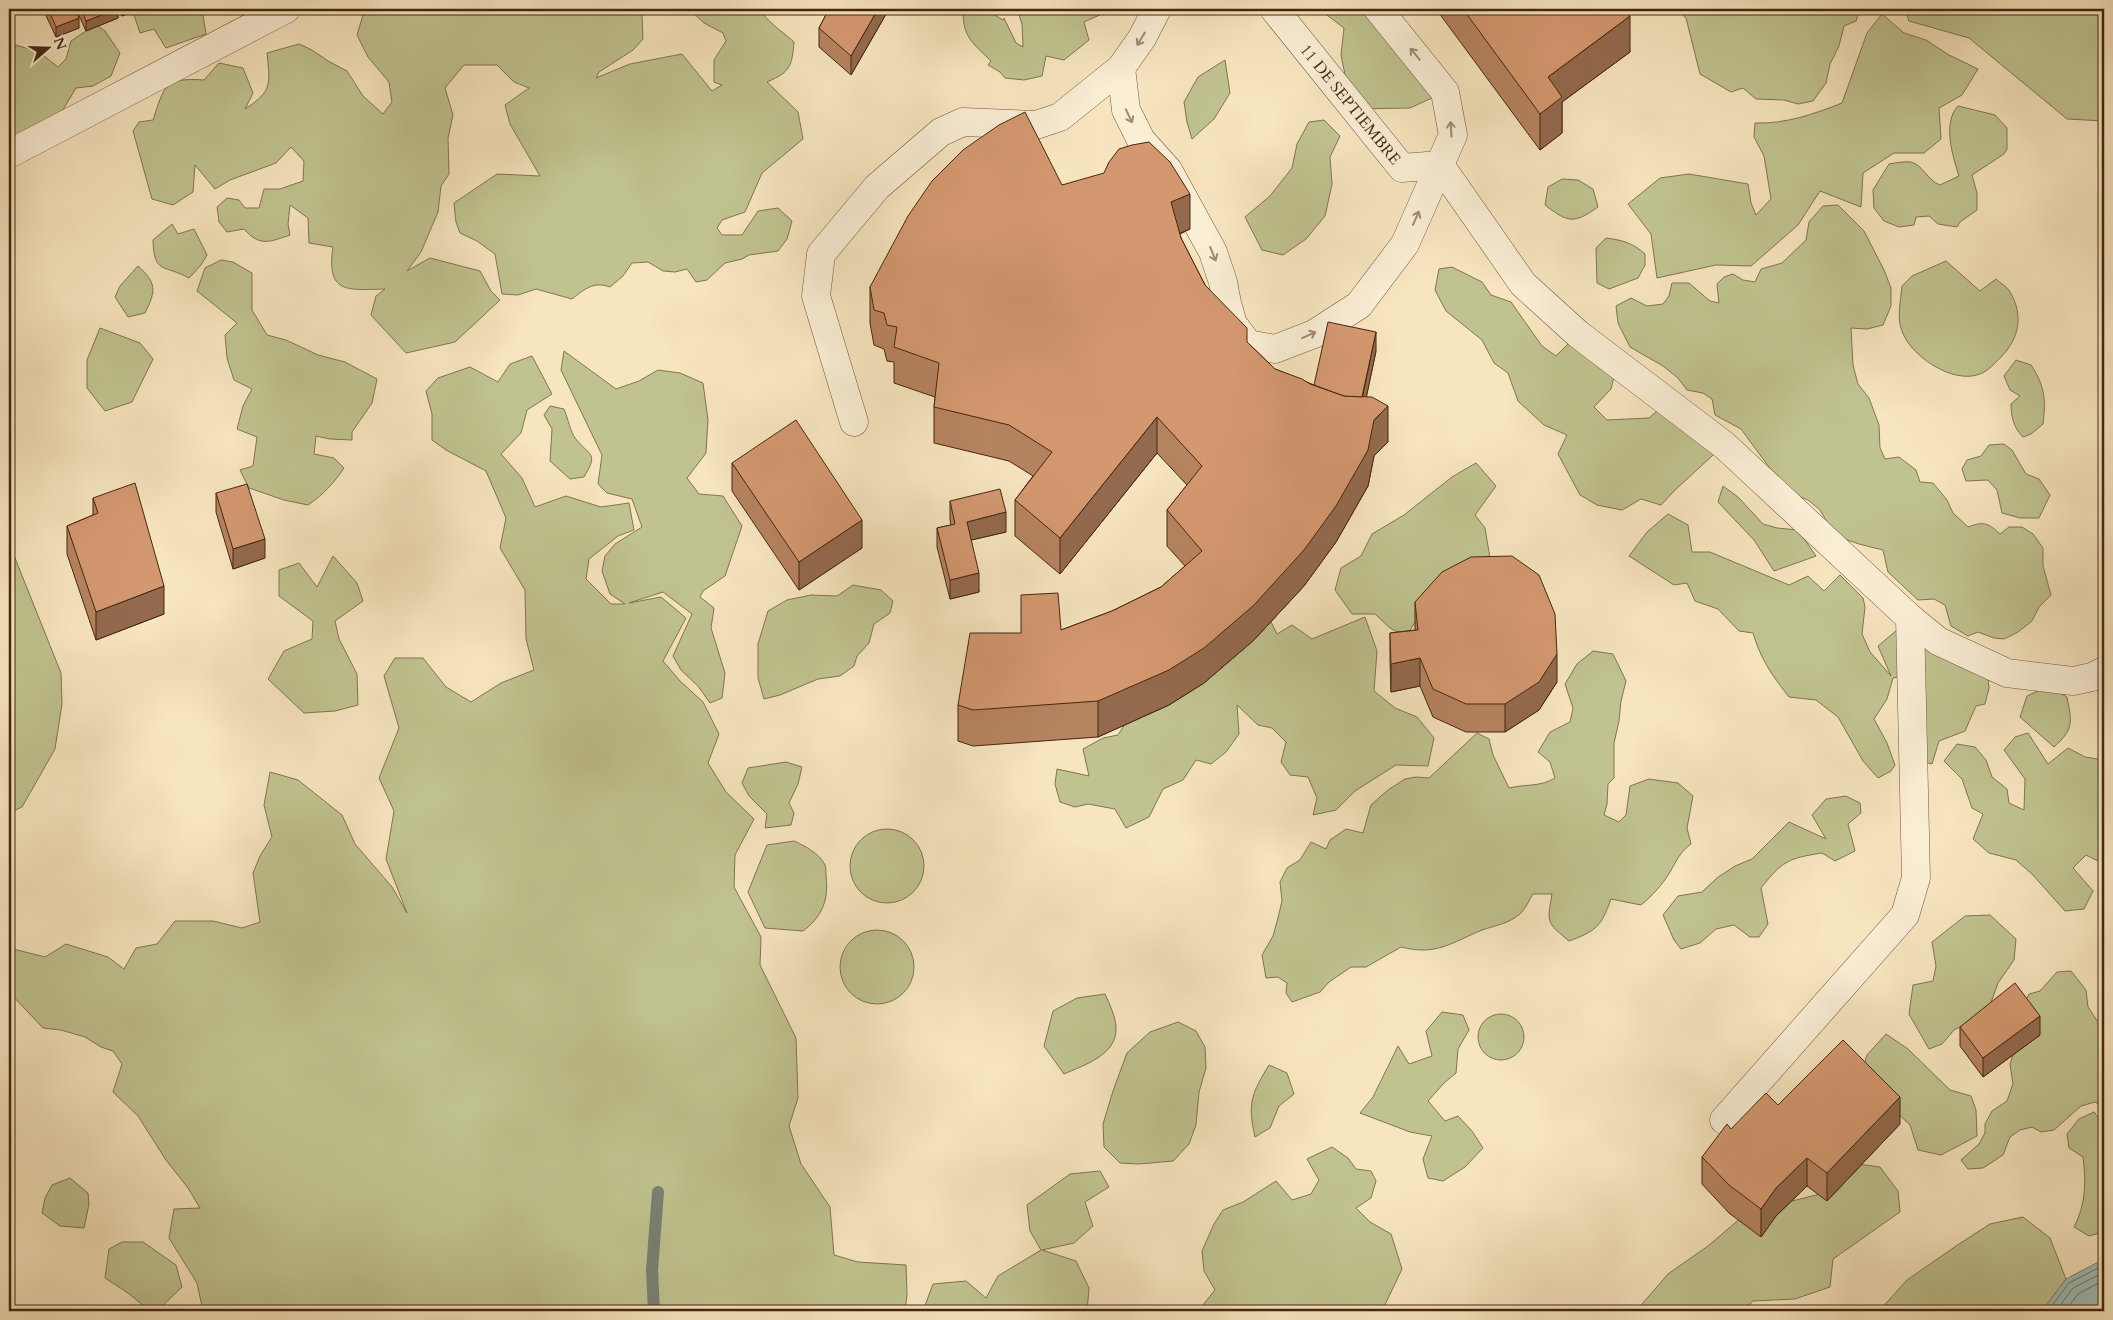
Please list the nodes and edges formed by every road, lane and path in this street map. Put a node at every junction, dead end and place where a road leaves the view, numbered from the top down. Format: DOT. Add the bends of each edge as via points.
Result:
graph roads {
  1 [pos="286,9"];
  2 [pos="1157,9"];
  3 [pos="1274,9"];
  4 [pos="1378,9"];
  5 [pos="1121,68"];
  6 [pos="9,154"];
  7 [pos="1440,165"];
  8 [pos="854,422"];
  9 [pos="1910,618"];
  10 [pos="2104,671"];
  11 [pos="1724,1120"];
  1 -- 6 [label="street"];
  2 -- 5 [label="street, one-way"];
  3 -- 7 [label="street, 11 DE SEPTIEMBRE" via="1402,168"];
  7 -- 4 [label="street, one-way" via="1453,135 1445,92"];
  5 -- 7 [label="street, one-way" via="1126,110 1141,140 1168,170 1213,252 1234,324 1248,344 1275,349 1314,334 1359,305 1404,244"];
  5 -- 8 [label="street" via="1060,117 1036,125 963,122 941,132 877,187 821,254 816,296"];
  7 -- 9 [label="street" via="1523,284 1578,334 1724,445"];
  9 -- 10 [label="street" via="1938,641 2007,673 2073,681"];
  9 -- 11 [label="street" via="1916,878 1905,915"];
}
